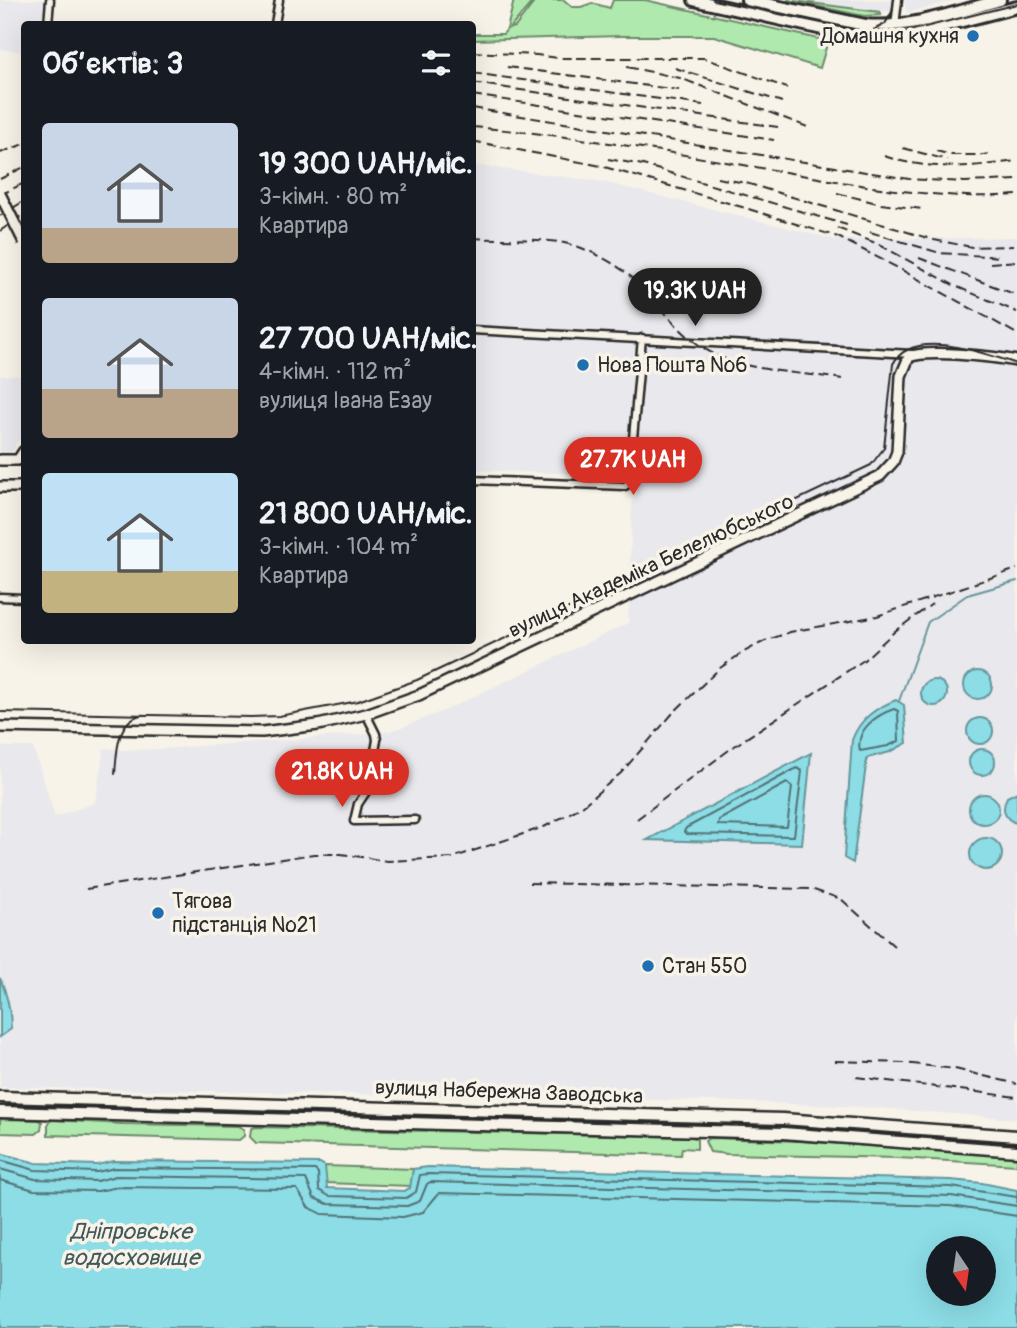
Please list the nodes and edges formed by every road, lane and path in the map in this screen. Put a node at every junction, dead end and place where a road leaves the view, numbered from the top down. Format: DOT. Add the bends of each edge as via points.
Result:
graph roads {
  1 [pos="50,0"];
  2 [pos="279,0"];
  3 [pos="694,0"];
  4 [pos="747,0"];
  5 [pos="898,0"];
  6 [pos="1000,0"];
  7 [pos="1017,7"];
  8 [pos="48,21"];
  9 [pos="276,21"];
  10 [pos="896,31"];
  11 [pos="0,194"];
  12 [pos="21,236"];
  13 [pos="476,330"];
  14 [pos="642,338"];
  15 [pos="914,355"];
  16 [pos="1017,361"];
  17 [pos="0,460"];
  18 [pos="21,460"];
  19 [pos="476,480"];
  20 [pos="0,487"];
  21 [pos="21,487"];
  22 [pos="0,597"];
  23 [pos="21,598"];
  24 [pos="366,714"];
  25 [pos="0,727"];
  26 [pos="415,820"];
  27 [pos="0,1097"];
  28 [pos="0,1112"];
  29 [pos="1017,1136"];
  30 [pos="1017,1151"];
  1 -- 8 [label="street"];
  2 -- 9 [label="street"];
  3 -- 10 [label="highway" via="855,36"];
  4 -- 10 [label="highway"];
  5 -- 10 [label="street"];
  6 -- 10 [label="highway"];
  7 -- 10 [label="highway"];
  11 -- 12 [label="street, bridge"];
  13 -- 14 [label="street"];
  14 -- 15 [label="street"];
  14 -- 19 [label="street" via="629,482 625,486"];
  15 -- 16 [label="street" via="994,356"];
  15 -- 24 [label="street, вулиця Академіка Белелюбського" via="906,360 901,376 897,452 880,477 430,690"];
  17 -- 18 [label="street"];
  20 -- 21 [label="street"];
  22 -- 23 [label="street"];
  24 -- 25 [label="street, вулиця Академіка Белелюбського" via="262,732"];
  24 -- 26 [label="street" via="377,740 368,789 354,821"];
  27 -- 29 [label="main road, вулиця Набережна Заводська" via="783,1119"];
  28 -- 30 [label="main road, вулиця Набережна Заводська" via="783,1133"];
}
